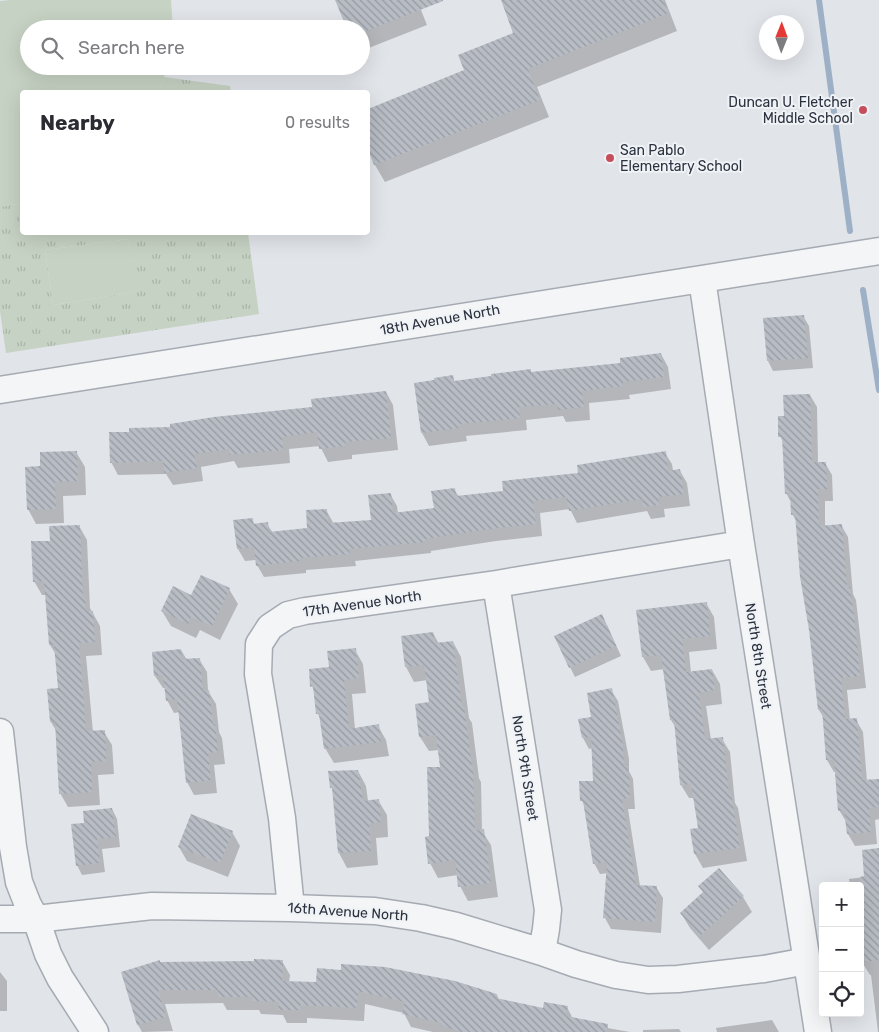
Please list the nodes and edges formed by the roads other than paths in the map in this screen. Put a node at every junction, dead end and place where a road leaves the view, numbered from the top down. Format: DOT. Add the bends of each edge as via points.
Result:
graph roads {
  1 [pos="879,251"];
  2 [pos="702,279"];
  3 [pos="0,390"];
  4 [pos="741,544"];
  5 [pos="496,584"];
  6 [pos="0,732"];
  7 [pos="291,908"];
  8 [pos="0,919"];
  9 [pos="36,919"];
  10 [pos="542,952"];
  11 [pos="807,961"];
  12 [pos="95,1032"];
  13 [pos="818,1032"];
  1 -- 2 [label="street, 18th Avenue North"];
  2 -- 3 [label="street, 18th Avenue North"];
  2 -- 4 [label="street, North 8th Street"];
  4 -- 5 [label="street, 17th Avenue North"];
  4 -- 11 [label="street, North 8th Street"];
  5 -- 7 [label="street, 17th Avenue North" via="288,615 270,627 259,644 258,674 282,818"];
  5 -- 10 [label="street, North 9th Street" via="548,910"];
  6 -- 9 [label="street" via="19,882"];
  7 -- 9 [label="street, 16th Avenue North" via="152,906"];
  7 -- 10 [label="street, 16th Avenue North" via="421,918"];
  8 -- 9 [label="street, 16th Avenue North"];
  9 -- 12 [label="street" via="60,978"];
  10 -- 11 [label="street, 16th Avenue North" via="616,975 648,980 764,969"];
  11 -- 13 [label="street, North 8th Street"];
}
